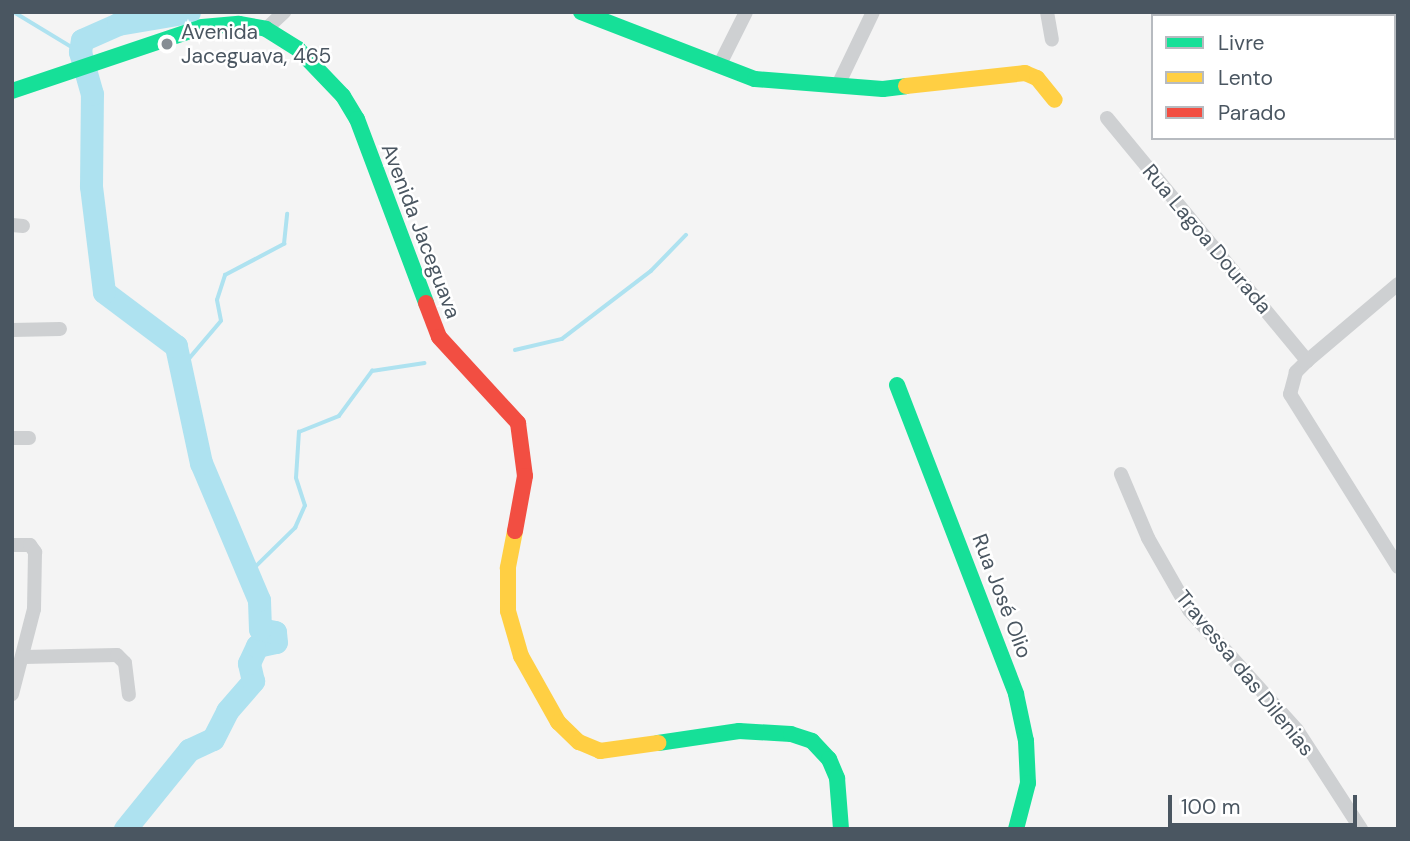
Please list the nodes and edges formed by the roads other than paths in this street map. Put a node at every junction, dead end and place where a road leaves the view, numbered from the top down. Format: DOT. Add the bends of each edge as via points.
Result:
graph roads {
  1 [pos="293,12"];
  2 [pos="581,12"];
  3 [pos="622,12"];
  4 [pos="746,12"];
  5 [pos="873,12"];
  6 [pos="1046,12"];
  7 [pos="284,13"];
  8 [pos="615,28"];
  9 [pos="266,29"];
  10 [pos="1052,40"];
  11 [pos="719,66"];
  12 [pos="838,85"];
  13 [pos="12,91"];
  14 [pos="1055,100"];
  15 [pos="1107,118"];
  16 [pos="1398,284"];
  17 [pos="60,329"];
  18 [pos="12,330"];
  19 [pos="1307,361"];
  20 [pos="897,384"];
  21 [pos="12,438"];
  22 [pos="29,438"];
  23 [pos="1121,474"];
  24 [pos="12,545"];
  25 [pos="1398,566"];
  26 [pos="24,657"];
  27 [pos="12,694"];
  28 [pos="129,695"];
  29 [pos="841,829"];
  30 [pos="1016,829"];
  31 [pos="1361,829"];
  1 -- 7 [label="street"];
  2 -- 8 [label="main road"];
  3 -- 8 [label="street"];
  4 -- 11 [label="street"];
  5 -- 12 [label="street"];
  6 -- 10 [label="street"];
  7 -- 9 [label="street"];
  8 -- 11 [label="main road"];
  9 -- 13 [label="main road, Avenida Jaceguava" via="239,24 202,27"];
  9 -- 29 [label="main road, Avenida Jaceguava" via="298,49 344,96 357,119 439,337 518,423 525,476 508,568 508,611 521,656 558,722 579,742 600,751 740,731 791,734 812,741 829,759 837,778"];
  11 -- 12 [label="main road" via="755,79"];
  12 -- 14 [label="main road" via="916,88 1025,73 1037,78"];
  15 -- 19 [label="street, Rua Lagoa Dourada"];
  16 -- 19 [label="street"];
  17 -- 18 [label="street"];
  19 -- 25 [label="street" via="1291,385 1293,401"];
  20 -- 30 [label="main road, Rua José Olio" via="1019,705 1028,783"];
  21 -- 22 [label="street"];
  23 -- 31 [label="street, Travessa das Dilenias" via="1148,538 1189,610 1297,730"];
  24 -- 26 [label="street" via="30,545 35,552 34,609"];
  26 -- 27 [label="street"];
  26 -- 28 [label="street" via="117,655 125,663"];
}
